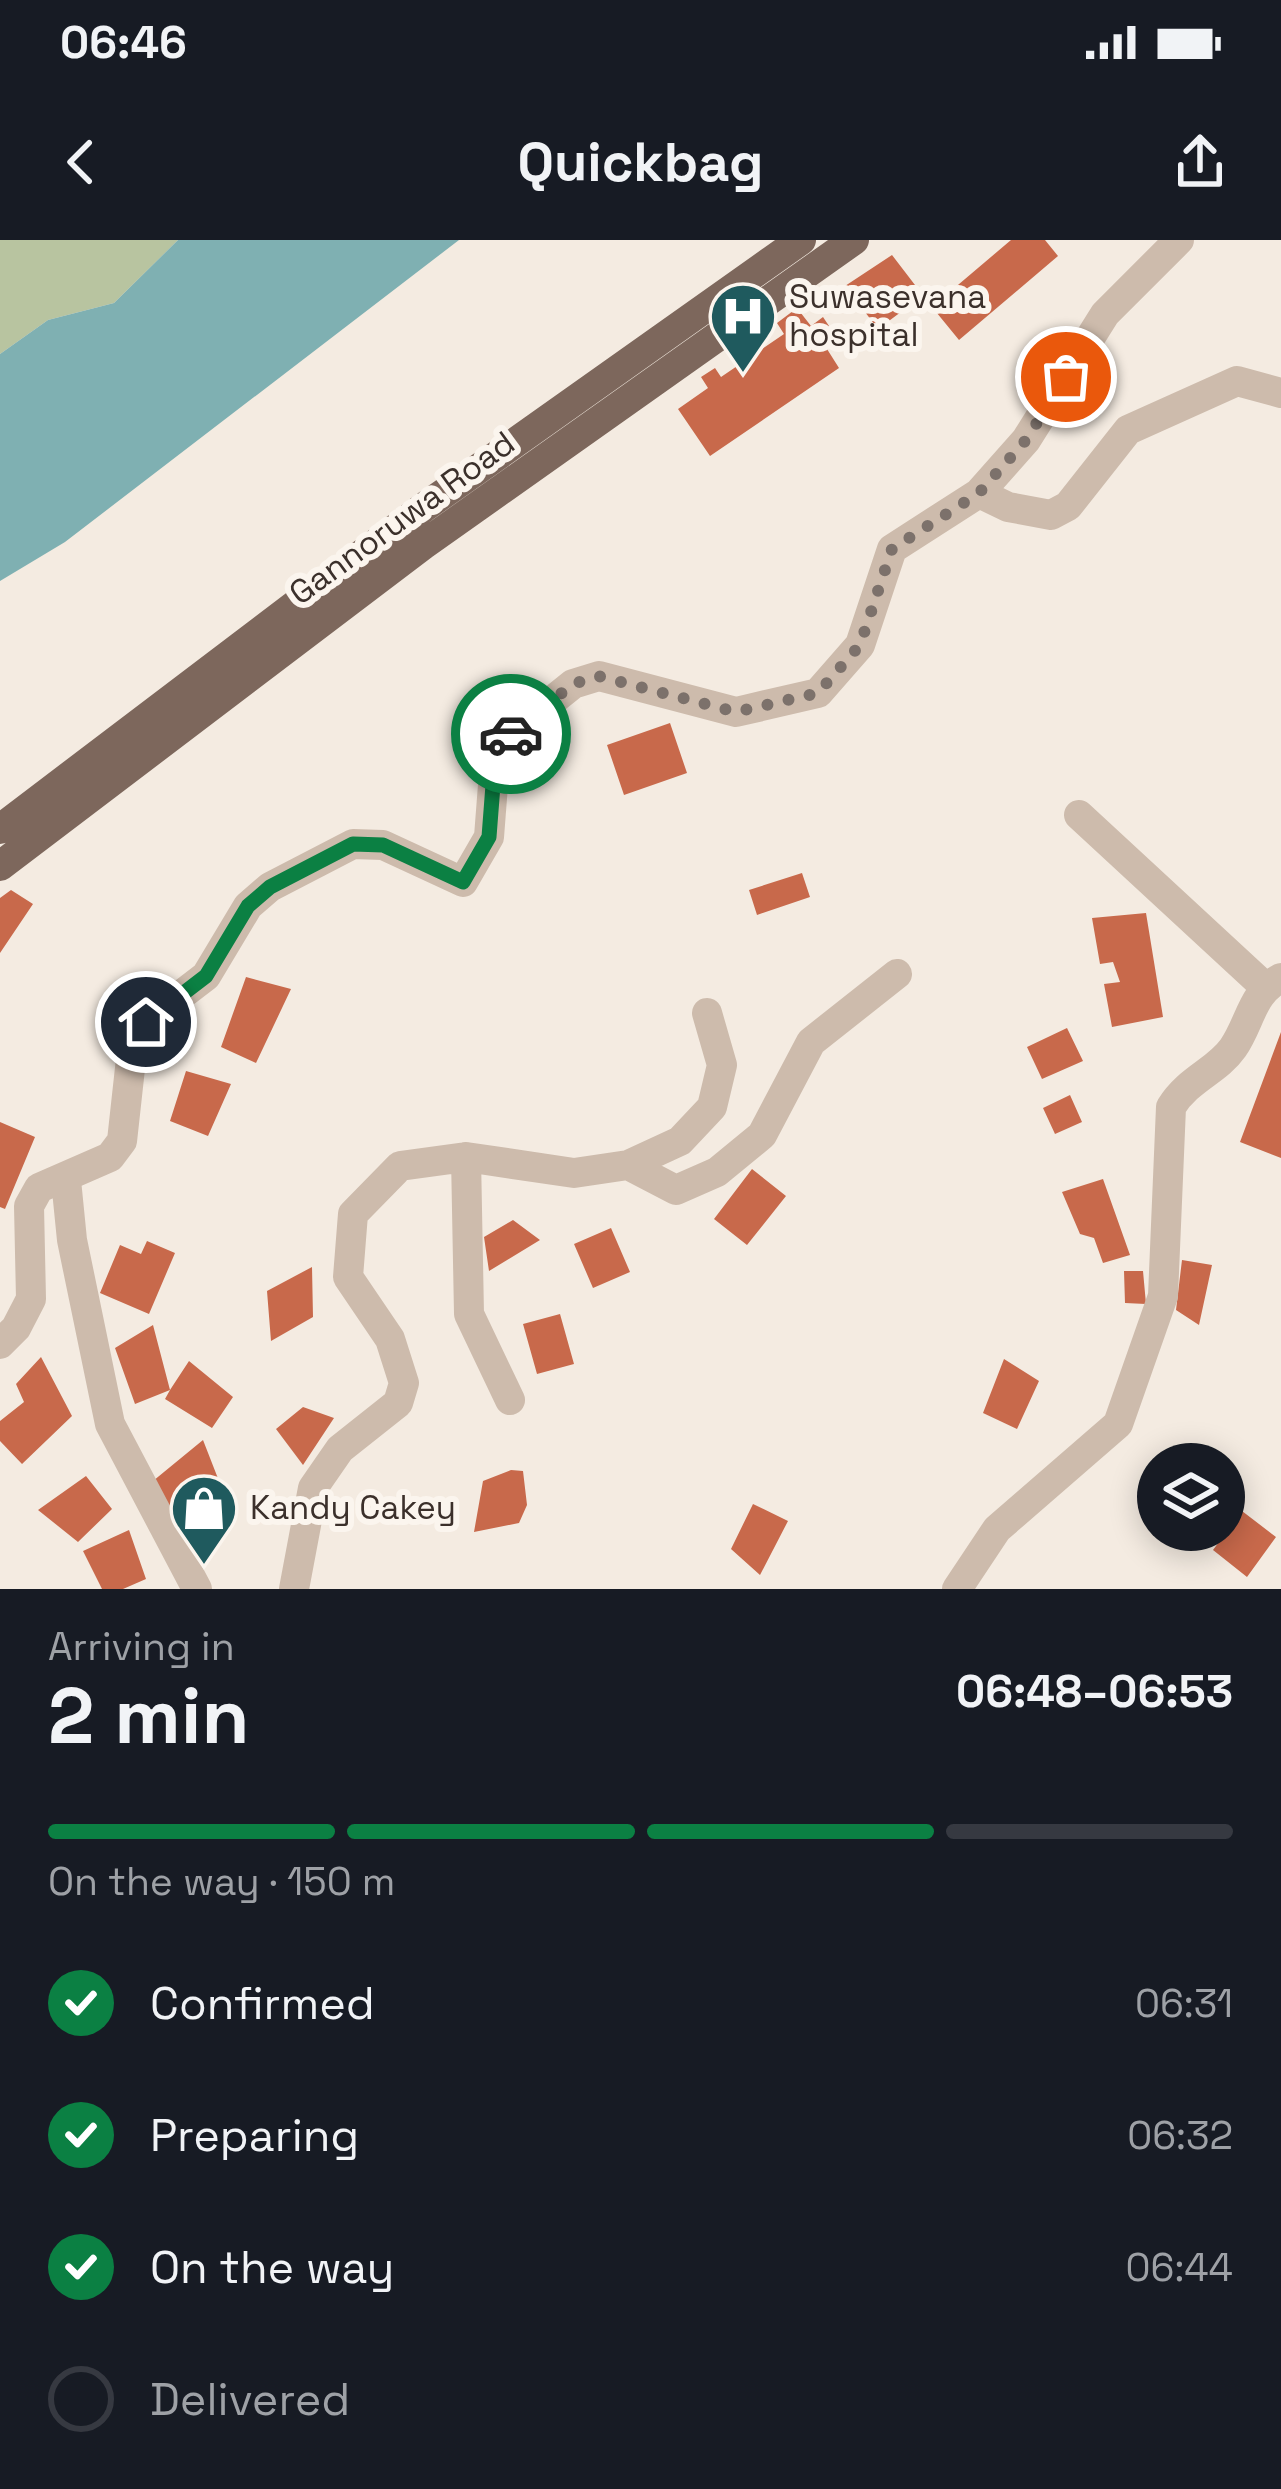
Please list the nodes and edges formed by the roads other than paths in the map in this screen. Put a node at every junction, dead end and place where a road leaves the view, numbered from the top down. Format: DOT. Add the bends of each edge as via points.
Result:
graph roads {
  1 [pos="801,240"];
  2 [pos="854,240"];
  3 [pos="1179,240"];
  4 [pos="1281,393"];
  5 [pos="979,493"];
  6 [pos="1079,815"];
  7 [pos="0,829"];
  8 [pos="0,866"];
  9 [pos="897,974"];
  10 [pos="1273,982"];
  11 [pos="707,1013"];
  12 [pos="466,1157"];
  13 [pos="628,1165"];
  14 [pos="66,1180"];
  15 [pos="0,1344"];
  16 [pos="510,1400"];
  17 [pos="197,1589"];
  18 [pos="294,1589"];
  19 [pos="957,1589"];
  1 -- 7 [label="main road, Gannoruwa Road" via="423,508"];
  2 -- 8 [label="main road, Gannoruwa Road" via="423,545"];
  3 -- 5 [label="street" via="1106,314 1026,440"];
  4 -- 5 [label="street" via="1237,381 1128,430 1068,506 1051,514"];
  5 -- 14 [label="street" via="892,549 860,645 818,693 736,712 598,676 573,684 496,746 489,837 463,882 383,845 353,844 270,887 248,906 206,976 146,1022 132,1050 122,1141 110,1157"];
  6 -- 10 [label="street"];
  9 -- 13 [label="street" via="811,1042 762,1135 717,1172 676,1190"];
  10 -- 19 [label="street" via="1232,1051 1171,1107 1163,1296 1118,1424 997,1528"];
  11 -- 13 [label="street" via="722,1065 712,1107 680,1141"];
  12 -- 13 [label="street" via="574,1173"];
  12 -- 16 [label="street" via="470,1314"];
  12 -- 18 [label="street" via="400,1166 353,1214 348,1277 390,1339 404,1383 398,1403 340,1449 313,1488"];
  14 -- 15 [label="street" via="39,1188 29,1206 32,1299"];
  14 -- 17 [label="street" via="110,1424"];
}
